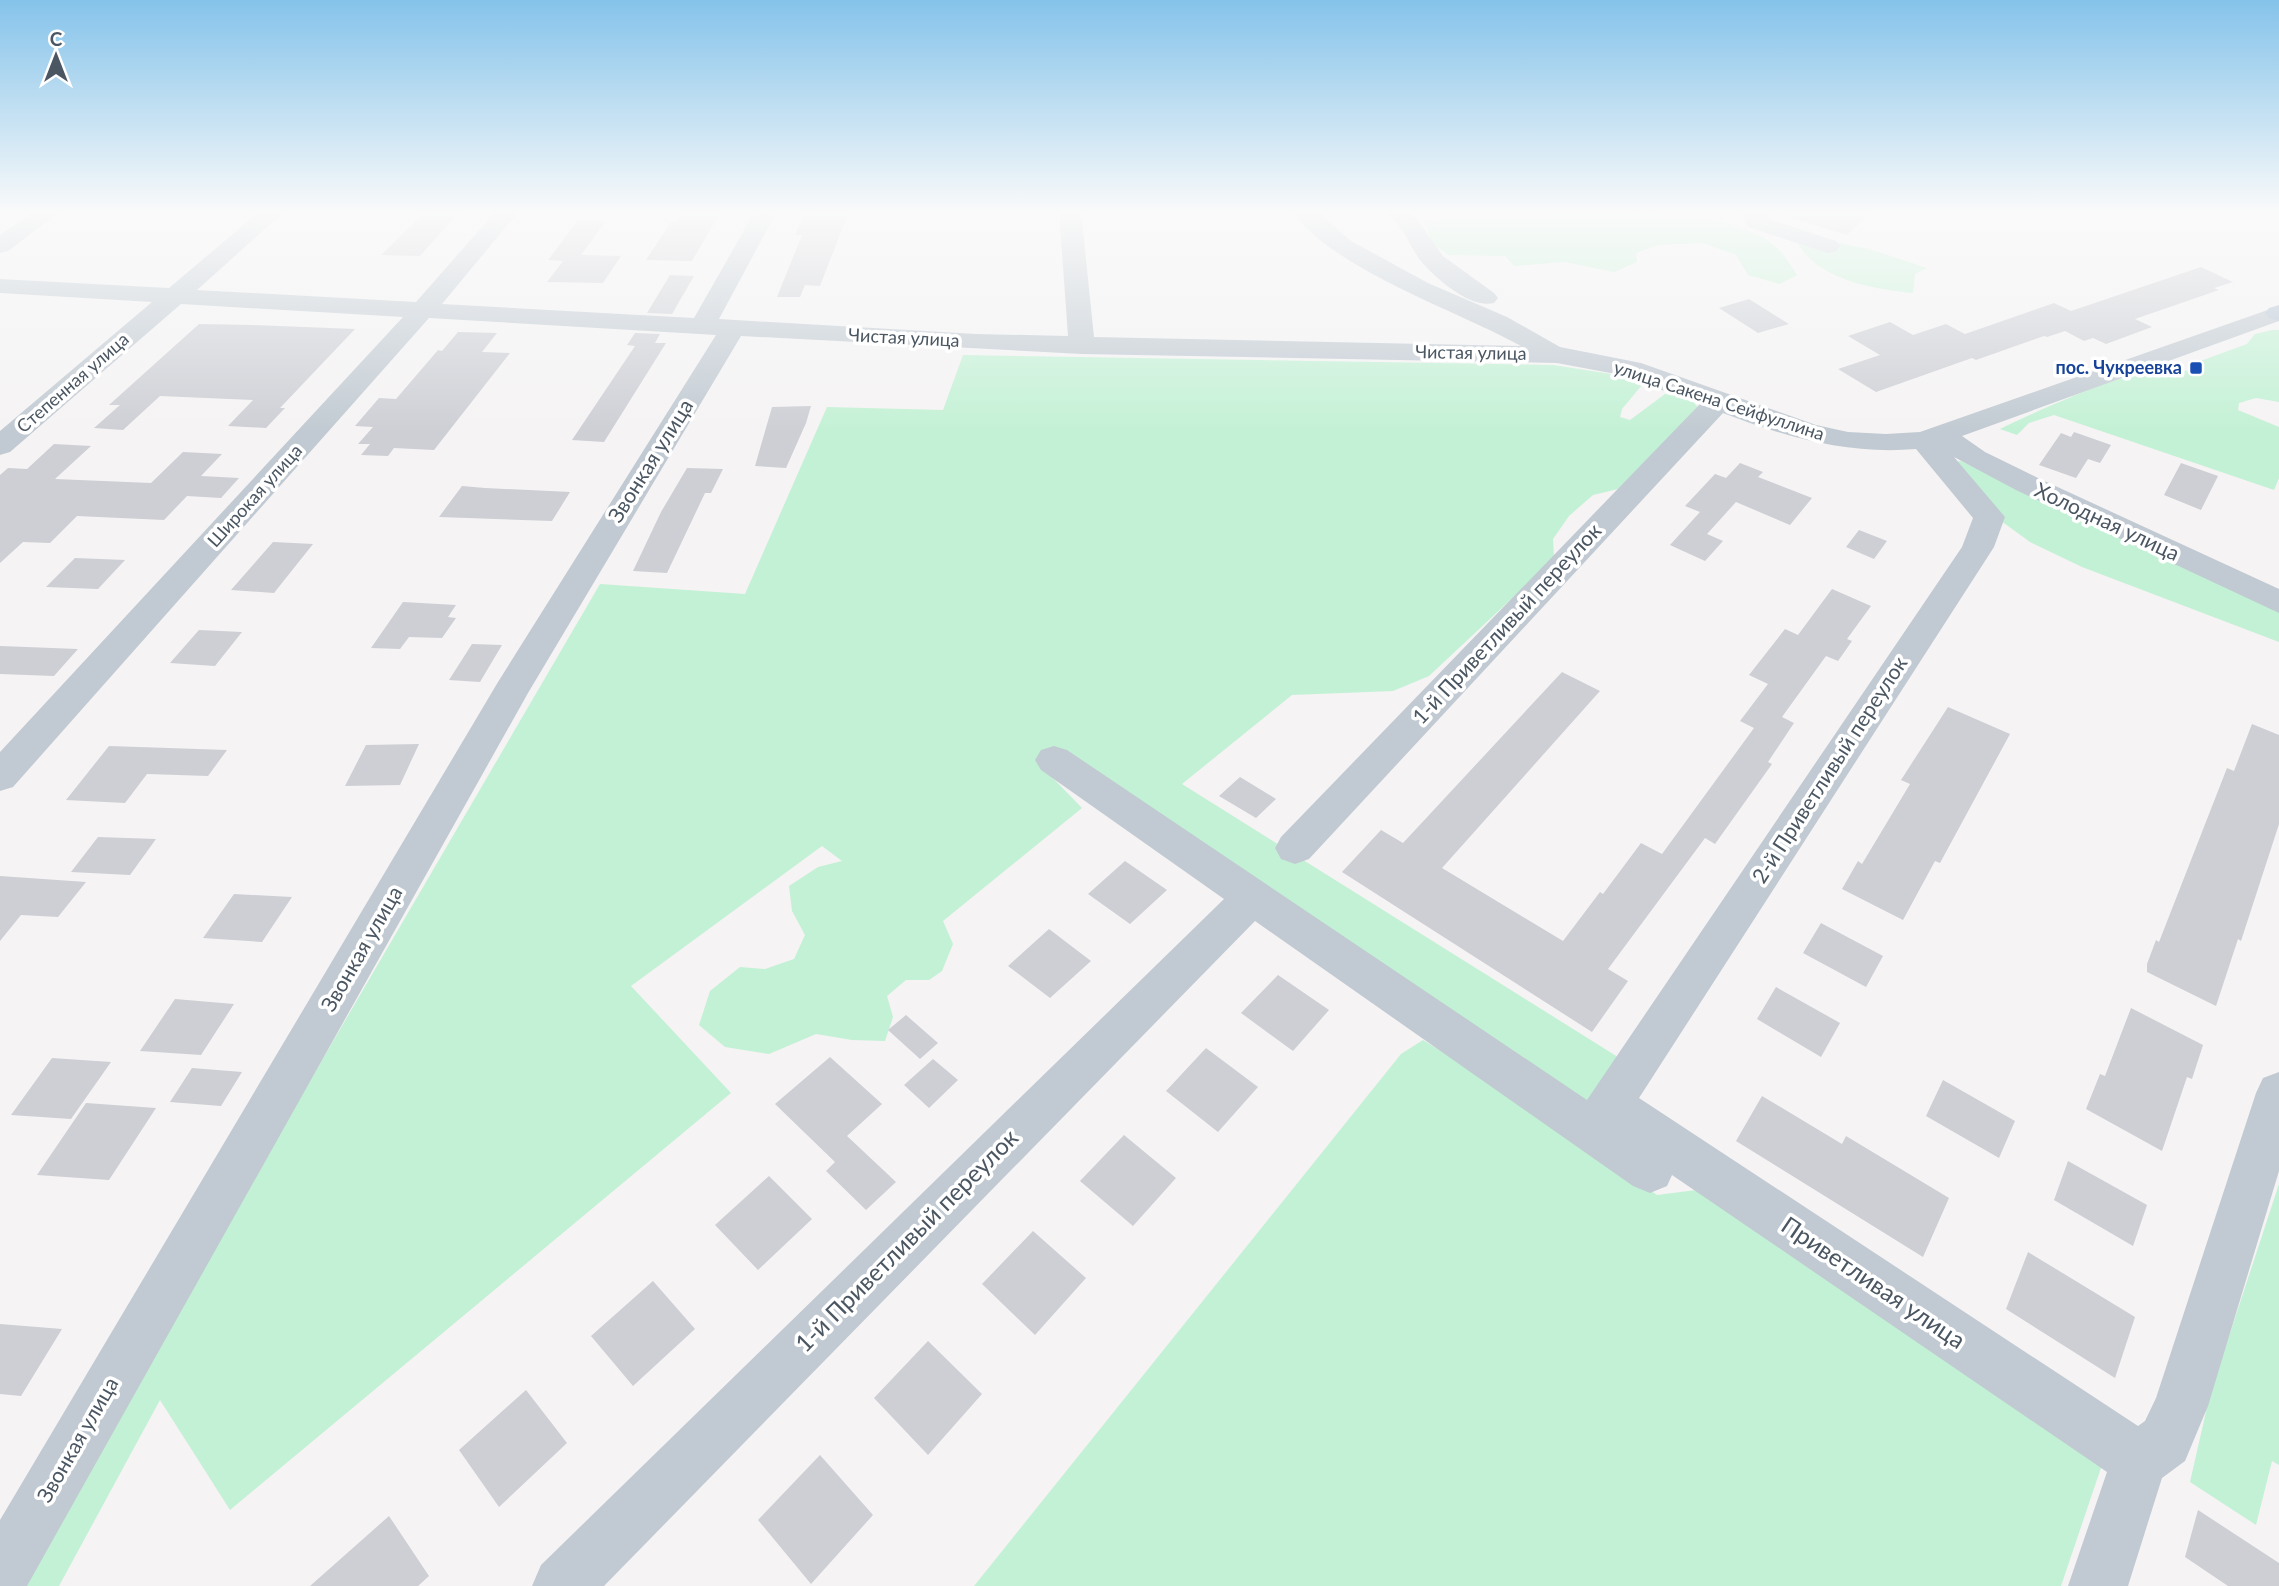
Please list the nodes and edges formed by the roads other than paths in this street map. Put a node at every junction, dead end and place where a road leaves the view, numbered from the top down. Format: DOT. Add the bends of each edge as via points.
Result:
graph roads {
  1 [pos="187,285"];
  2 [pos="443,285"];
  3 [pos="735,285"];
  4 [pos="1077,285"];
  5 [pos="1414,285"];
  6 [pos="1466,285"];
  7 [pos="0,286"];
  8 [pos="173,297"];
  9 [pos="420,311"];
  10 [pos="2279,313"];
  11 [pos="717,327"];
  12 [pos="1082,346"];
  13 [pos="1557,355"];
  14 [pos="1601,362"];
  15 [pos="1719,401"];
  16 [pos="1932,437"];
  17 [pos="0,446"];
  18 [pos="2279,603"];
  19 [pos="1054,760"];
  20 [pos="0,777"];
  21 [pos="1295,848"];
  22 [pos="1253,895"];
  23 [pos="2279,1093"];
  24 [pos="1609,1104"];
  25 [pos="1650,1170"];
  26 [pos="2139,1460"];
  27 [pos="0,1576"];
  28 [pos="562,1586"];
  29 [pos="2098,1586"];
  1 -- 8 [label="street, Степенная улица"];
  2 -- 9 [label="street, Широкая улица"];
  3 -- 11 [label="street, Звонкая улица"];
  4 -- 12 [label="street"];
  5 -- 13 [label="street"];
  6 -- 14 [label="street"];
  7 -- 8 [label="street, Чистая улица"];
  8 -- 9 [label="street, Чистая улица"];
  8 -- 17 [label="street, Степенная улица"];
  9 -- 11 [label="street, Чистая улица"];
  9 -- 20 [label="street, Широкая улица"];
  10 -- 16 [label="street, улица Сакена Сейфуллина"];
  11 -- 12 [label="street, Чистая улица"];
  11 -- 27 [label="street, Звонкая улица"];
  12 -- 13 [label="street, Чистая улица"];
  13 -- 14 [label="street, улица Сакена Сейфуллина"];
  14 -- 15 [label="street, улица Сакена Сейфуллина"];
  15 -- 16 [label="street, улица Сакена Сейфуллина" via="1842,440 1873,444"];
  15 -- 21 [label="street, 1-й Приветливый переулок"];
  16 -- 18 [label="street, Холодная улица"];
  16 -- 24 [label="street, 2-й Приветливый переулок" via="1989,517 1978,547"];
  19 -- 22 [label="street"];
  22 -- 25 [label="street"];
  22 -- 28 [label="street, 1-й Приветливый переулок"];
  23 -- 26 [label="street" via="2181,1406 2165,1441"];
  24 -- 26 [label="street, Приветливая улица"];
  26 -- 29 [label="street"];
}
